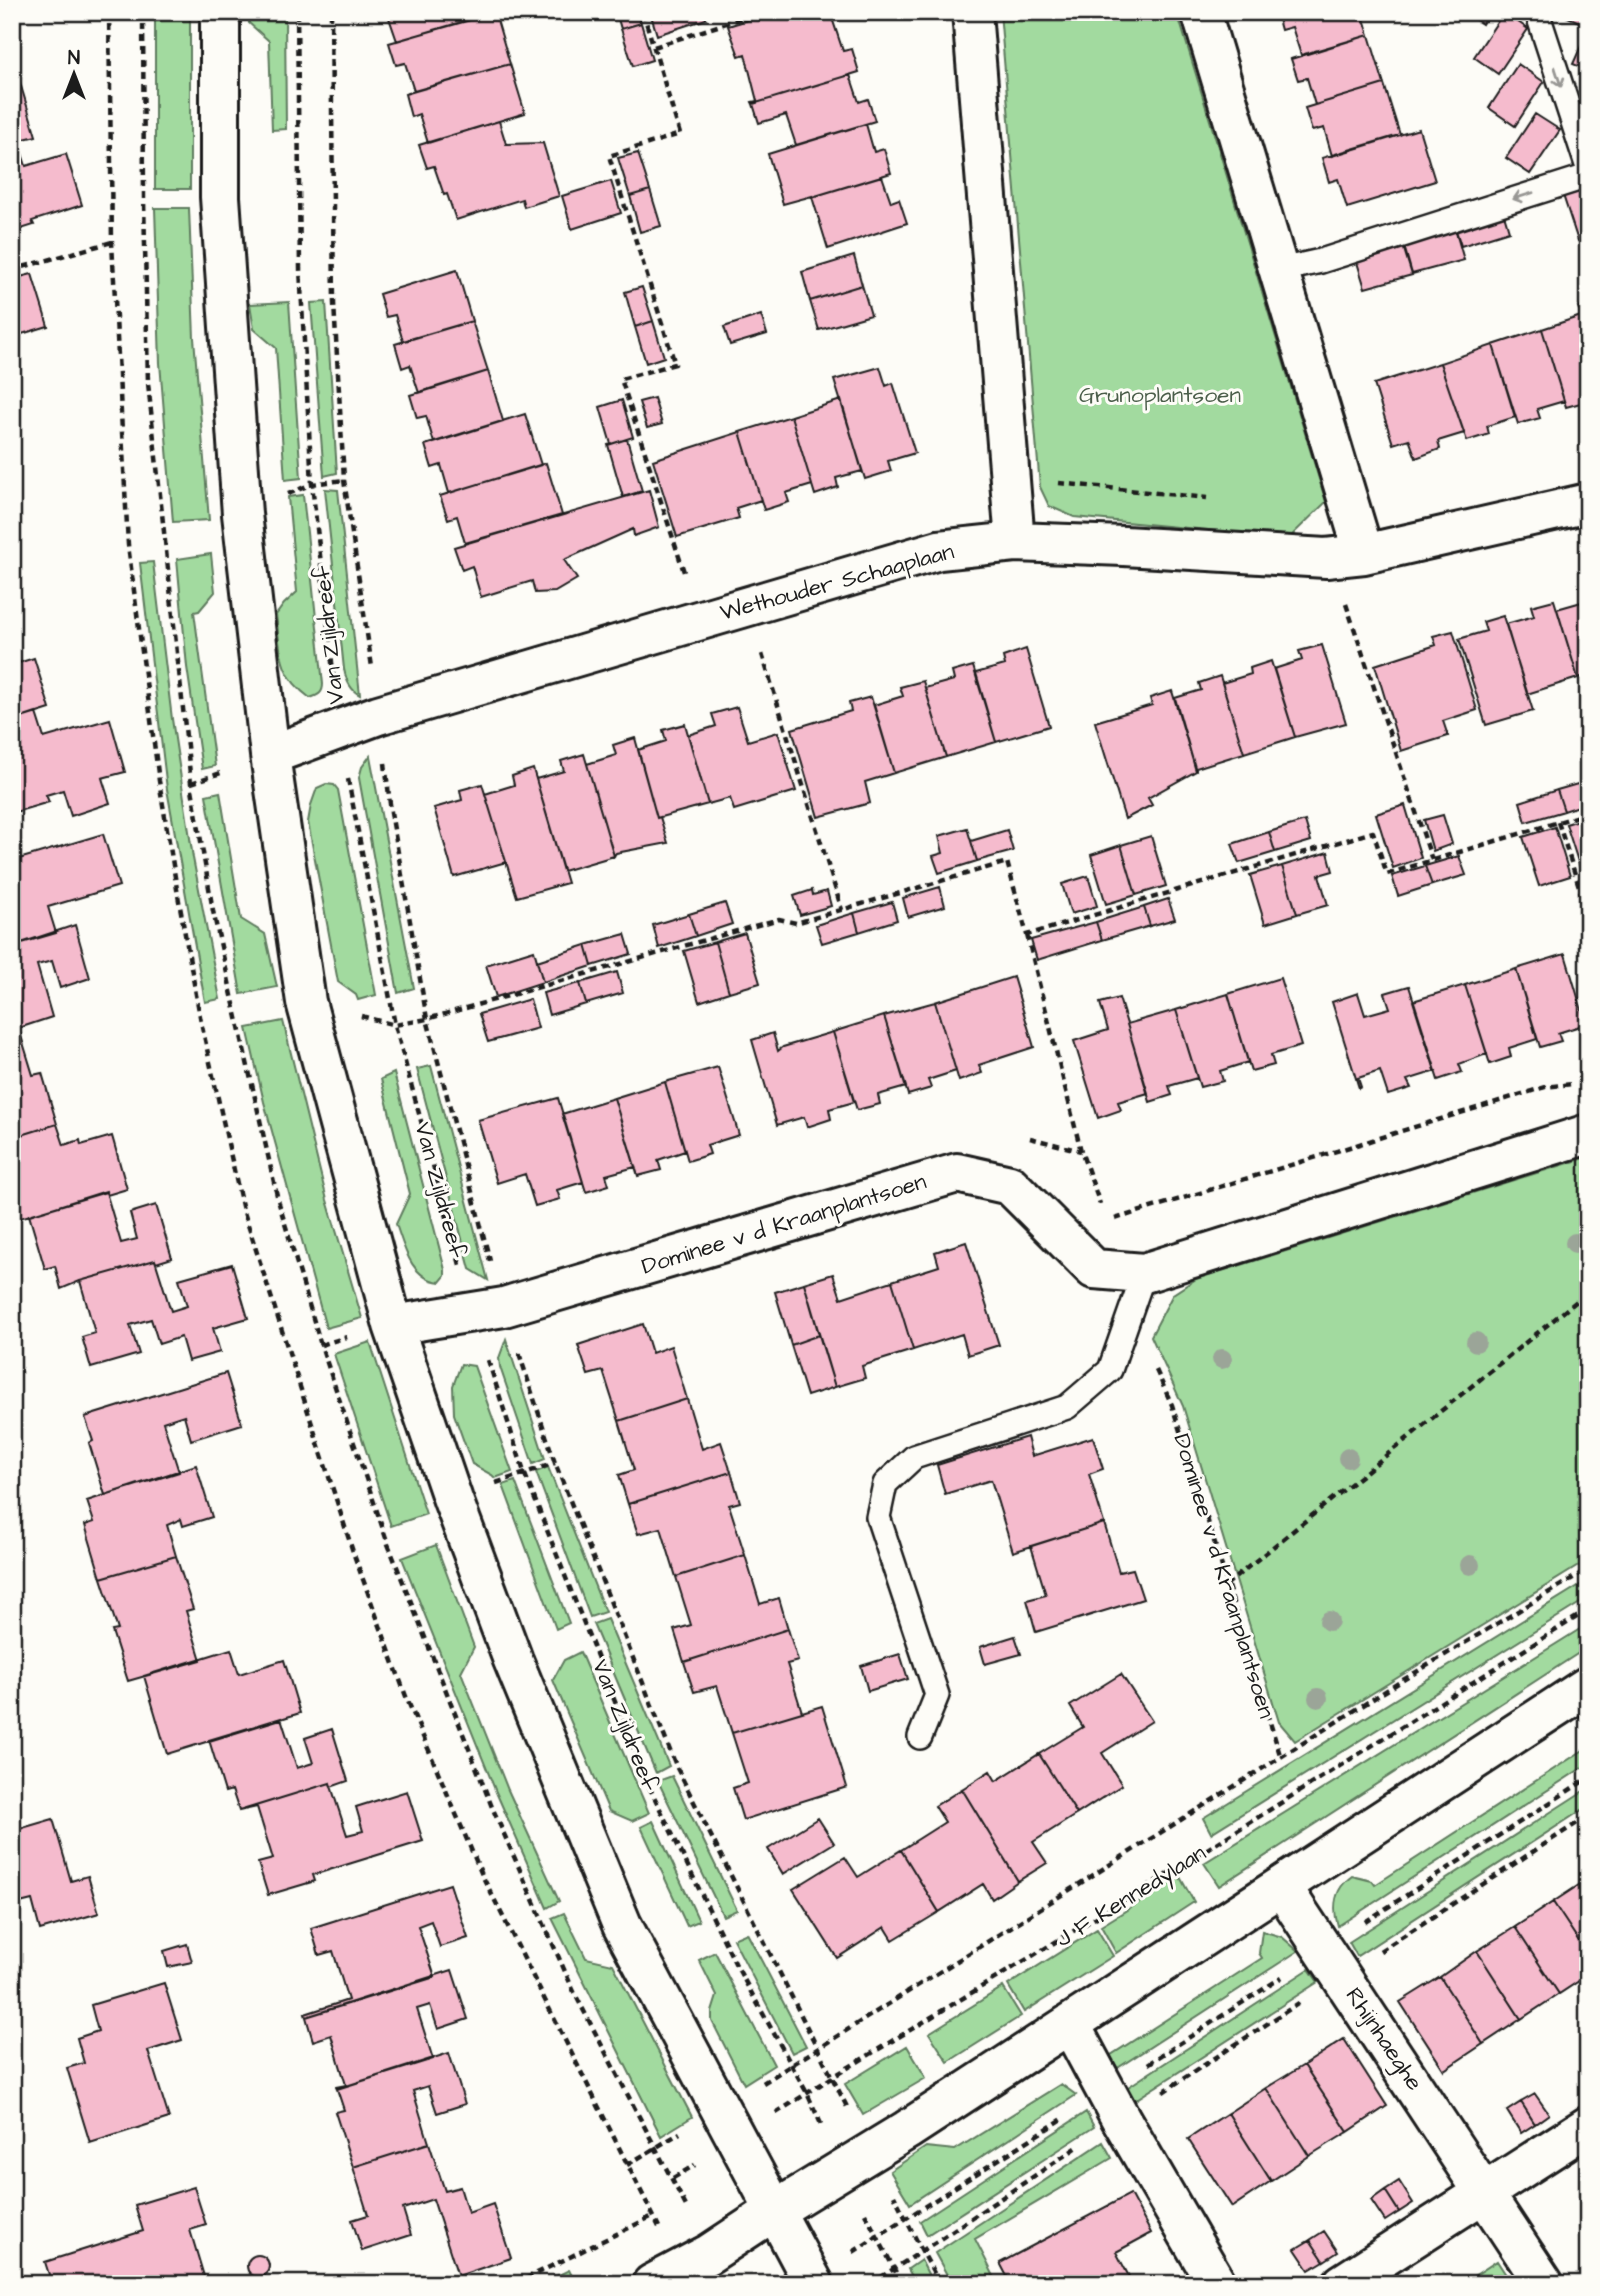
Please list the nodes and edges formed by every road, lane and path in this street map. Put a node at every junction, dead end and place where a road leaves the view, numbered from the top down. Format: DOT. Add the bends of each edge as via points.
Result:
graph roads {
  1 [pos="109,12"];
  2 [pos="220,12"];
  3 [pos="297,12"];
  4 [pos="331,12"];
  5 [pos="643,12"];
  6 [pos="760,12"];
  7 [pos="972,12"];
  8 [pos="1200,12"];
  9 [pos="1536,12"];
  10 [pos="654,47"];
  11 [pos="1588,169"];
  12 [pos="1588,176"];
  13 [pos="112,242"];
  14 [pos="12,270"];
  15 [pos="1280,270"];
  16 [pos="1011,491"];
  17 [pos="1220,500"];
  18 [pos="1588,503"];
  19 [pos="1015,542"];
  20 [pos="1364,554"];
  21 [pos="1326,558"];
  22 [pos="687,581"];
  23 [pos="747,606"];
  24 [pos="378,715"];
  25 [pos="339,728"];
  26 [pos="270,755"];
  27 [pos="1588,813"];
  28 [pos="1558,822"];
  29 [pos="1432,860"];
  30 [pos="842,910"];
  31 [pos="1588,914"];
  32 [pos="1027,934"];
  33 [pos="428,1019"];
  34 [pos="395,1025"];
  35 [pos="1577,1084"];
  36 [pos="1588,1134"];
  37 [pos="1106,1222"];
  38 [pos="1094,1269"];
  39 [pos="1144,1273"];
  40 [pos="1588,1292"];
  41 [pos="488,1310"];
  42 [pos="393,1325"];
  43 [pos="1155,1369"];
  44 [pos="555,1463"];
  45 [pos="524,1472"];
  46 [pos="453,1500"];
  47 [pos="1588,1569"];
  48 [pos="1226,1585"];
  49 [pos="1588,1610"];
  50 [pos="1588,1686"];
  51 [pos="920,1737"];
  52 [pos="1280,1758"];
  53 [pos="1588,1778"];
  54 [pos="1588,1816"];
  55 [pos="1282,1886"];
  56 [pos="1332,1962"];
  57 [pos="1070,2024"];
  58 [pos="817,2049"];
  59 [pos="791,2066"];
  60 [pos="831,2078"];
  61 [pos="807,2093"];
  62 [pos="1114,2105"];
  63 [pos="728,2124"];
  64 [pos="1588,2126"];
  65 [pos="857,2160"];
  66 [pos="627,2165"];
  67 [pos="673,2178"];
  68 [pos="1486,2192"];
  69 [pos="774,2211"];
  70 [pos="653,2216"];
  71 [pos="906,2218"];
  72 [pos="877,2237"];
  73 [pos="922,2251"];
  74 [pos="894,2269"];
  75 [pos="667,2275"];
  76 [pos="812,2281"];
  77 [pos="515,2284"];
  78 [pos="870,2284"];
  79 [pos="902,2284"];
  80 [pos="940,2284"];
  81 [pos="1217,2284"];
  82 [pos="1342,2284"];
  83 [pos="1544,2284"];
  1 -- 13 [label="path"];
  2 -- 26 [label="street" via="221,211 242,514"];
  3 -- 25 [label="path, Van Zijldreef" via="300,269 312,470"];
  4 -- 24 [label="path" via="334,303 344,480"];
  5 -- 10 [label="path"];
  6 -- 10 [label="path"];
  7 -- 16 [label="street"];
  8 -- 15 [label="street"];
  9 -- 11 [label="lane, one-way"];
  10 -- 22 [label="path" via="680,134 609,156 675,364 621,379"];
  12 -- 15 [label="lane, one-way"];
  13 -- 14 [label="path"];
  13 -- 66 [label="path" via="128,545 159,781 201,1022 242,1206 354,1555 407,1699 482,1875"];
  15 -- 20 [label="street"];
  16 -- 17 [label="path" via="1052,483"];
  16 -- 19 [label="street"];
  18 -- 20 [label="street, Wethouder Schaaplaan"];
  19 -- 21 [label="street, Wethouder Schaaplaan"];
  19 -- 23 [label="street, Wethouder Schaaplaan" via="939,550"];
  20 -- 21 [label="street, Wethouder Schaaplaan"];
  21 -- 29 [label="path" via="1342,592"];
  23 -- 24 [label="street, Wethouder Schaaplaan"];
  23 -- 30 [label="path"];
  24 -- 25 [label="street, Wethouder Schaaplaan"];
  24 -- 33 [label="path"];
  25 -- 26 [label="street, Wethouder Schaaplaan"];
  25 -- 34 [label="path, Van Zijldreef"];
  26 -- 42 [label="street" via="306,1002"];
  27 -- 28 [label="path"];
  28 -- 29 [label="path"];
  28 -- 31 [label="path"];
  29 -- 32 [label="path" via="1387,874 1373,832"];
  30 -- 32 [label="path" via="1007,862"];
  30 -- 33 [label="path" via="796,923 779,919"];
  32 -- 37 [label="path" via="1081,1151"];
  33 -- 34 [label="path"];
  33 -- 41 [label="path" via="493,1273"];
  34 -- 41 [label="path, Van Zijldreef"];
  35 -- 37 [label="path" via="1545,1087"];
  36 -- 39 [label="street"];
  37 -- 38 [label="path"];
  38 -- 39 [label="street"];
  38 -- 41 [label="street, Dominee v d Kraanplantsoen" via="1010,1185 957,1172"];
  39 -- 51 [label="lane" via="1110,1370 1068,1407 914,1457 885,1484 878,1517 937,1695"];
  40 -- 48 [label="path"];
  41 -- 42 [label="street, Dominee v d Kraanplantsoen"];
  41 -- 44 [label="path"];
  41 -- 45 [label="path, Van Zijldreef"];
  42 -- 46 [label="street"];
  43 -- 48 [label="path, Dominee v d Kraanplantsoen" via="1172,1405"];
  44 -- 45 [label="path"];
  44 -- 58 [label="path" via="677,1768"];
  45 -- 46 [label="path"];
  45 -- 59 [label="path, Van Zijldreef" via="646,1780"];
  46 -- 63 [label="street" via="622,1925"];
  47 -- 52 [label="path"];
  48 -- 52 [label="path, Dominee v d Kraanplantsoen"];
  49 -- 60 [label="path, J F Kennedylaan"];
  50 -- 55 [label="street"];
  52 -- 58 [label="path"];
  53 -- 56 [label="path"];
  54 -- 56 [label="path"];
  55 -- 56 [label="street, Rhijnhaeghe"];
  55 -- 57 [label="street"];
  56 -- 62 [label="path"];
  56 -- 62 [label="path"];
  56 -- 68 [label="street, Rhijnhaeghe"];
  57 -- 62 [label="street"];
  57 -- 65 [label="street"];
  58 -- 59 [label="path"];
  58 -- 60 [label="path"];
  59 -- 61 [label="path, Van Zijldreef"];
  59 -- 63 [label="path"];
  60 -- 61 [label="path, J F Kennedylaan"];
  60 -- 65 [label="path"];
  61 -- 63 [label="path, J F Kennedylaan"];
  61 -- 65 [label="path, Van Zijldreef"];
  62 -- 71 [label="path"];
  62 -- 73 [label="path"];
  62 -- 81 [label="street"];
  63 -- 66 [label="path"];
  63 -- 67 [label="path, J F Kennedylaan"];
  63 -- 69 [label="street"];
  64 -- 68 [label="street"];
  65 -- 69 [label="street"];
  65 -- 71 [label="path"];
  65 -- 72 [label="path, Van Zijldreef"];
  66 -- 70 [label="path"];
  68 -- 82 [label="street"];
  68 -- 83 [label="street, Rhijnhaeghe"];
  69 -- 75 [label="street" via="709,2254"];
  69 -- 76 [label="street"];
  70 -- 75 [label="path"];
  70 -- 77 [label="path"];
  71 -- 72 [label="path"];
  71 -- 73 [label="path"];
  72 -- 74 [label="path, Van Zijldreef"];
  72 -- 76 [label="path"];
  73 -- 74 [label="path"];
  73 -- 80 [label="path"];
  74 -- 78 [label="path"];
  74 -- 79 [label="path, Van Zijldreef"];
}
